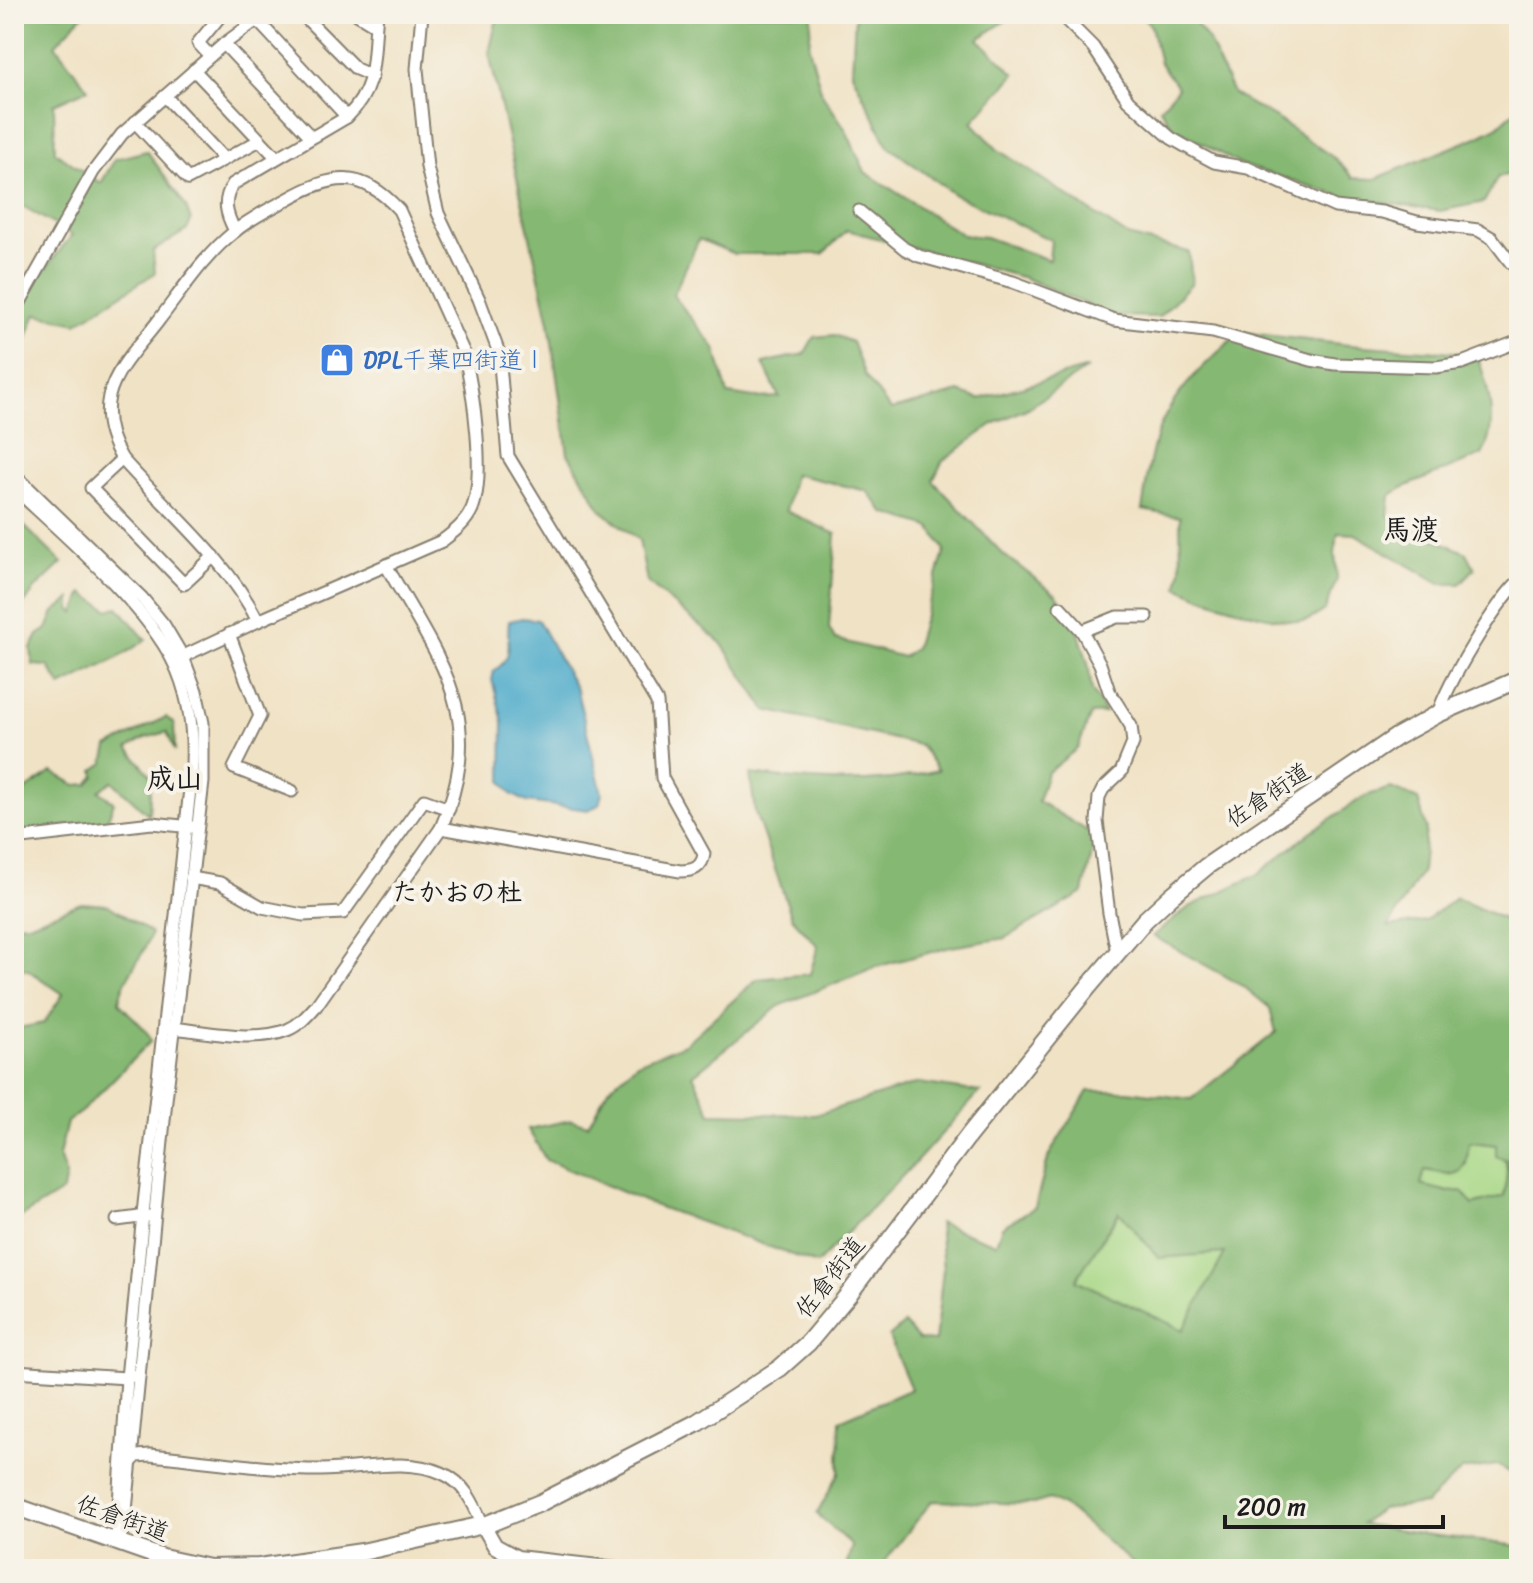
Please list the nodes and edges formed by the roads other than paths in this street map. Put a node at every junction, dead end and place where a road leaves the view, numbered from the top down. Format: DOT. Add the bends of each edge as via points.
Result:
graph roads {
  1 [pos="222,14"];
  2 [pos="302,14"];
  3 [pos="357,14"];
  4 [pos="422,14"];
  5 [pos="1060,14"];
  6 [pos="261,17"];
  7 [pos="376,20"];
  8 [pos="224,44"];
  9 [pos="210,56"];
  10 [pos="194,70"];
  11 [pos="372,76"];
  12 [pos="165,96"];
  13 [pos="347,117"];
  14 [pos="135,122"];
  15 [pos="311,137"];
  16 [pos="260,140"];
  17 [pos="276,157"];
  18 [pos="224,159"];
  19 [pos="859,211"];
  20 [pos="235,231"];
  21 [pos="1519,269"];
  22 [pos="14,313"];
  23 [pos="1519,341"];
  24 [pos="122,459"];
  25 [pos="14,474"];
  26 [pos="14,488"];
  27 [pos="214,556"];
  28 [pos="386,565"];
  29 [pos="1519,581"];
  30 [pos="1060,607"];
  31 [pos="1147,617"];
  32 [pos="258,621"];
  33 [pos="1082,631"];
  34 [pos="229,634"];
  35 [pos="178,659"];
  36 [pos="1519,679"];
  37 [pos="1438,714"];
  38 [pos="292,791"];
  39 [pos="449,809"];
  40 [pos="198,817"];
  41 [pos="186,827"];
  42 [pos="441,828"];
  43 [pos="14,839"];
  44 [pos="191,878"];
  45 [pos="1117,952"];
  46 [pos="168,1027"];
  47 [pos="155,1205"];
  48 [pos="142,1218"];
  49 [pos="117,1220"];
  50 [pos="141,1362"];
  51 [pos="14,1371"];
  52 [pos="127,1378"];
  53 [pos="133,1438"];
  54 [pos="150,1455"];
  55 [pos="130,1463"];
  56 [pos="14,1506"];
  57 [pos="483,1525"];
  58 [pos="118,1544"];
  59 [pos="617,1569"];
  1 -- 9 [label="street" via="198,43"];
  2 -- 11 [label="street" via="356,69"];
  3 -- 7 [label="street"];
  4 -- 42 [label="street" via="417,69 427,167 438,213 499,353 508,456 657,702 662,778 704,854 698,868 680,871"];
  5 -- 21 [label="street" via="1093,47 1128,100 1171,138 1199,154 1248,168 1335,207 1478,230"];
  6 -- 8 [label="street"];
  6 -- 13 [label="street"];
  7 -- 11 [label="street"];
  8 -- 9 [label="street"];
  8 -- 15 [label="street"];
  9 -- 10 [label="street"];
  10 -- 12 [label="street"];
  10 -- 16 [label="street"];
  11 -- 13 [label="street" via="360,105"];
  12 -- 14 [label="street"];
  12 -- 18 [label="street"];
  13 -- 15 [label="street"];
  14 -- 18 [label="street" via="188,179"];
  14 -- 22 [label="street" via="93,172"];
  15 -- 17 [label="street"];
  16 -- 17 [label="street"];
  16 -- 18 [label="street"];
  17 -- 20 [label="street" via="228,192 227,215"];
  19 -- 23 [label="street" via="919,256 1013,282 1114,320 1213,332 1311,360 1436,367"];
  20 -- 24 [label="street" via="203,262 112,386 108,424"];
  20 -- 28 [label="street" via="313,185 349,180 369,184 399,210 458,337 468,370 479,466 473,507 442,541"];
  24 -- 27 [label="street"];
  24 -- 27 [label="street" via="91,488 184,584"];
  25 -- 35 [label="street" via="152,609"];
  26 -- 35 [label="street" via="128,601"];
  27 -- 32 [label="street"];
  28 -- 32 [label="street"];
  28 -- 39 [label="street" via="445,673 459,711 461,768"];
  29 -- 37 [label="street" via="1461,666"];
  30 -- 33 [label="street"];
  31 -- 33 [label="street" via="1117,617"];
  32 -- 34 [label="street"];
  33 -- 45 [label="street" via="1131,726 1133,743 1121,772 1099,797 1097,821"];
  34 -- 35 [label="street"];
  34 -- 38 [label="street" via="260,716 234,768"];
  35 -- 40 [label="street" via="196,691 203,723"];
  35 -- 41 [label="street" via="193,745"];
  36 -- 37 [label="highway, 佐倉街道"];
  37 -- 45 [label="highway, 佐倉街道" via="1207,866"];
  39 -- 42 [label="street"];
  39 -- 44 [label="street" via="424,800 343,913 303,915 262,907 220,883"];
  40 -- 41 [label="street"];
  40 -- 44 [label="street"];
  41 -- 43 [label="street" via="152,823"];
  41 -- 46 [label="street"];
  42 -- 46 [label="street" via="304,1020 272,1035 255,1036"];
  44 -- 46 [label="street"];
  45 -- 57 [label="highway, 佐倉街道" via="808,1343 780,1368 696,1423 540,1503"];
  46 -- 47 [label="street"];
  46 -- 48 [label="street"];
  47 -- 48 [label="street"];
  47 -- 50 [label="street"];
  48 -- 49 [label="street"];
  48 -- 52 [label="street"];
  50 -- 52 [label="street"];
  50 -- 53 [label="street"];
  51 -- 52 [label="street"];
  52 -- 58 [label="street"];
  53 -- 54 [label="street" via="140,1451"];
  53 -- 55 [label="street"];
  54 -- 55 [label="street"];
  54 -- 57 [label="street" via="320,1470 424,1467 460,1485"];
  55 -- 58 [label="street"];
  56 -- 58 [label="highway, 佐倉街道"];
  57 -- 58 [label="highway, 佐倉街道" via="362,1552 251,1568 196,1565"];
  57 -- 59 [label="main road" via="495,1546 517,1558"];
}
